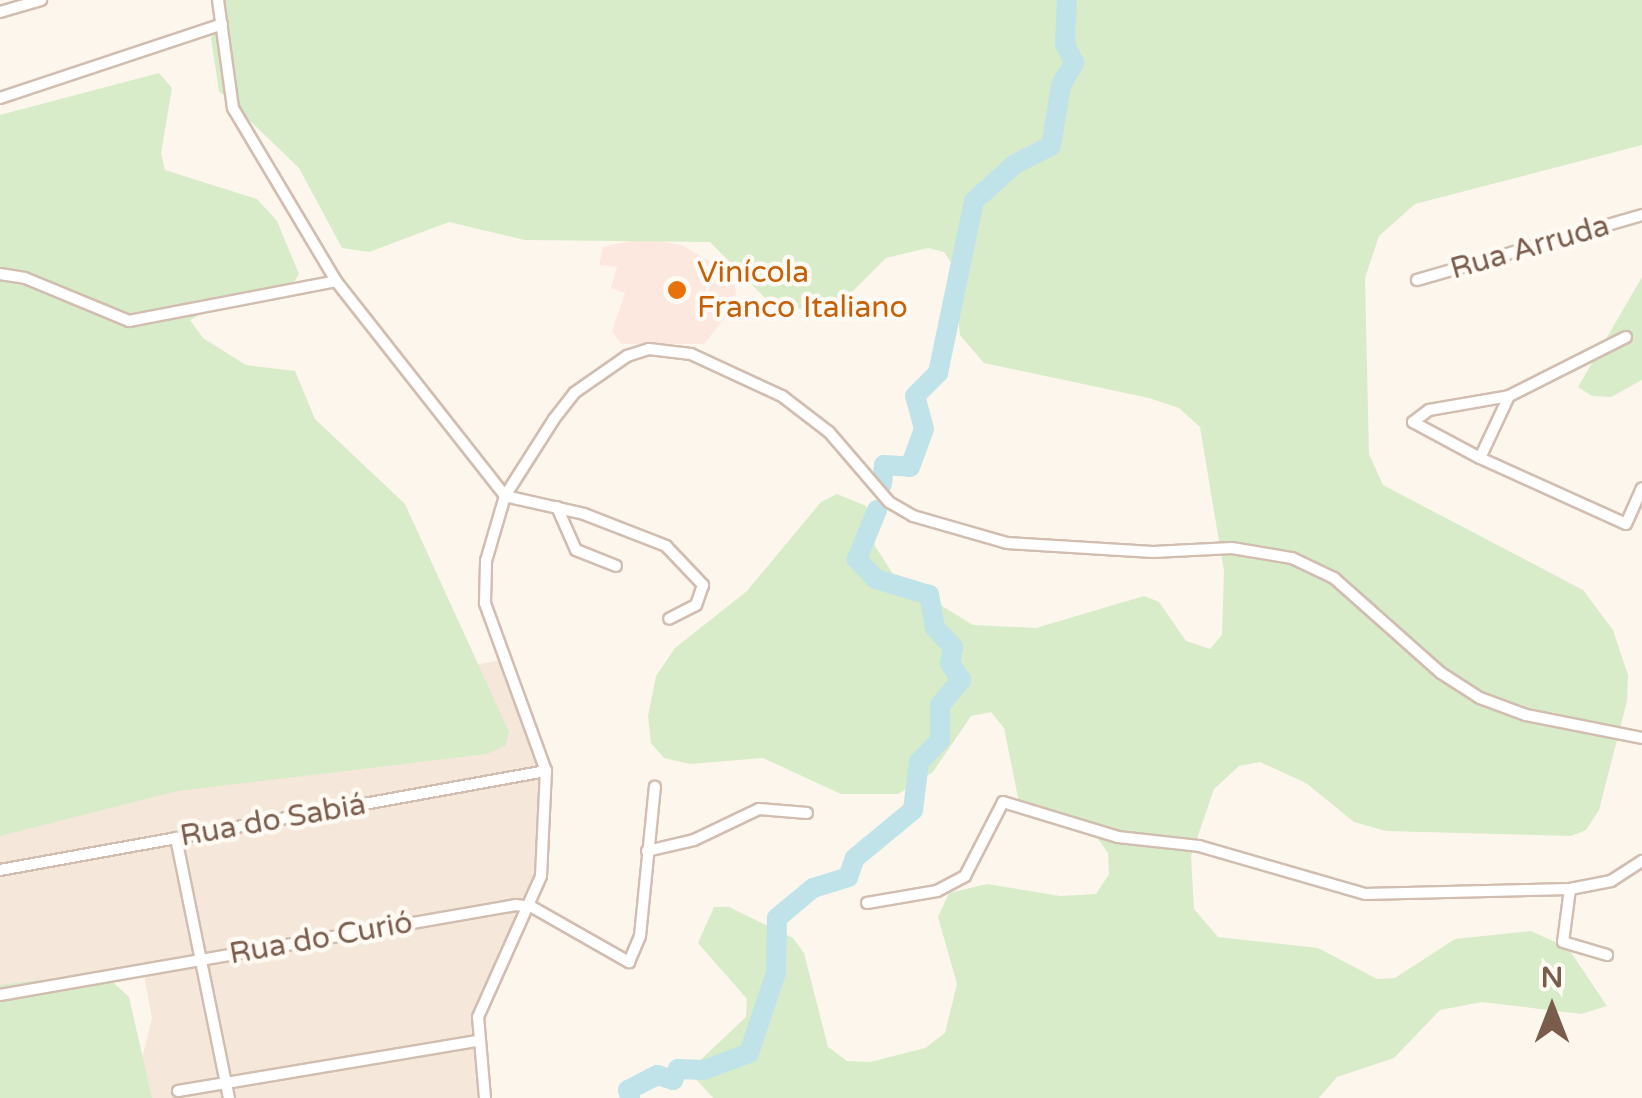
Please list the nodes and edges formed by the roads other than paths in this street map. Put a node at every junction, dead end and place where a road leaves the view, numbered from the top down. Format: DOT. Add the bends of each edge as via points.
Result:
graph roads {
  1 [pos="41,0"];
  2 [pos="218,0"];
  3 [pos="0,12"];
  4 [pos="222,24"];
  5 [pos="0,98"];
  6 [pos="1642,216"];
  7 [pos="0,274"];
  8 [pos="1418,280"];
  9 [pos="336,281"];
  10 [pos="1626,337"];
  11 [pos="1509,396"];
  12 [pos="1480,458"];
  13 [pos="1642,488"];
  14 [pos="505,496"];
  15 [pos="557,508"];
  16 [pos="616,566"];
  17 [pos="670,619"];
  18 [pos="1642,738"];
  19 [pos="546,772"];
  20 [pos="655,788"];
  21 [pos="807,813"];
  22 [pos="176,838"];
  23 [pos="647,851"];
  24 [pos="1642,861"];
  25 [pos="0,870"];
  26 [pos="1570,889"];
  27 [pos="867,902"];
  28 [pos="532,907"];
  29 [pos="1607,955"];
  30 [pos="204,958"];
  31 [pos="0,995"];
  32 [pos="476,1041"];
  33 [pos="226,1082"];
  34 [pos="178,1091"];
  35 [pos="229,1098"];
  36 [pos="485,1098"];
  1 -- 3 [label="street"];
  2 -- 4 [label="street"];
  4 -- 5 [label="street"];
  4 -- 9 [label="street" via="233,108"];
  6 -- 8 [label="street, Rua Arruda"];
  7 -- 9 [label="street" via="128,321"];
  9 -- 14 [label="street"];
  10 -- 11 [label="street"];
  11 -- 12 [label="street"];
  11 -- 12 [label="street" via="1429,410 1412,422"];
  12 -- 13 [label="street" via="1626,524"];
  14 -- 15 [label="street"];
  14 -- 18 [label="street" via="574,393 627,356 675,350 804,410 872,487 913,516 1008,544 1154,552 1232,548 1292,558 1334,578 1441,673 1480,698 1526,715"];
  14 -- 19 [label="street" via="486,561 485,603"];
  15 -- 16 [label="street" via="576,550"];
  15 -- 17 [label="street" via="651,538 684,561 698,575 703,596"];
  19 -- 22 [label="street, Rua do Sabiá"];
  19 -- 28 [label="street" via="542,876"];
  20 -- 23 [label="street"];
  21 -- 23 [label="street" via="759,809 694,840"];
  22 -- 25 [label="street, Rua do Sabiá"];
  22 -- 30 [label="street"];
  23 -- 28 [label="street" via="640,936 629,962"];
  24 -- 26 [label="street" via="1611,881"];
  26 -- 27 [label="street" via="1365,894 1199,846 1118,837 1002,802 965,876 936,891"];
  26 -- 29 [label="street" via="1560,937"];
  28 -- 30 [label="street, Rua do Curió"];
  28 -- 32 [label="street" via="489,989"];
  30 -- 31 [label="street, Rua do Curió"];
  30 -- 33 [label="street"];
  32 -- 33 [label="street"];
  32 -- 36 [label="street"];
  33 -- 34 [label="street"];
  33 -- 35 [label="street"];
}
